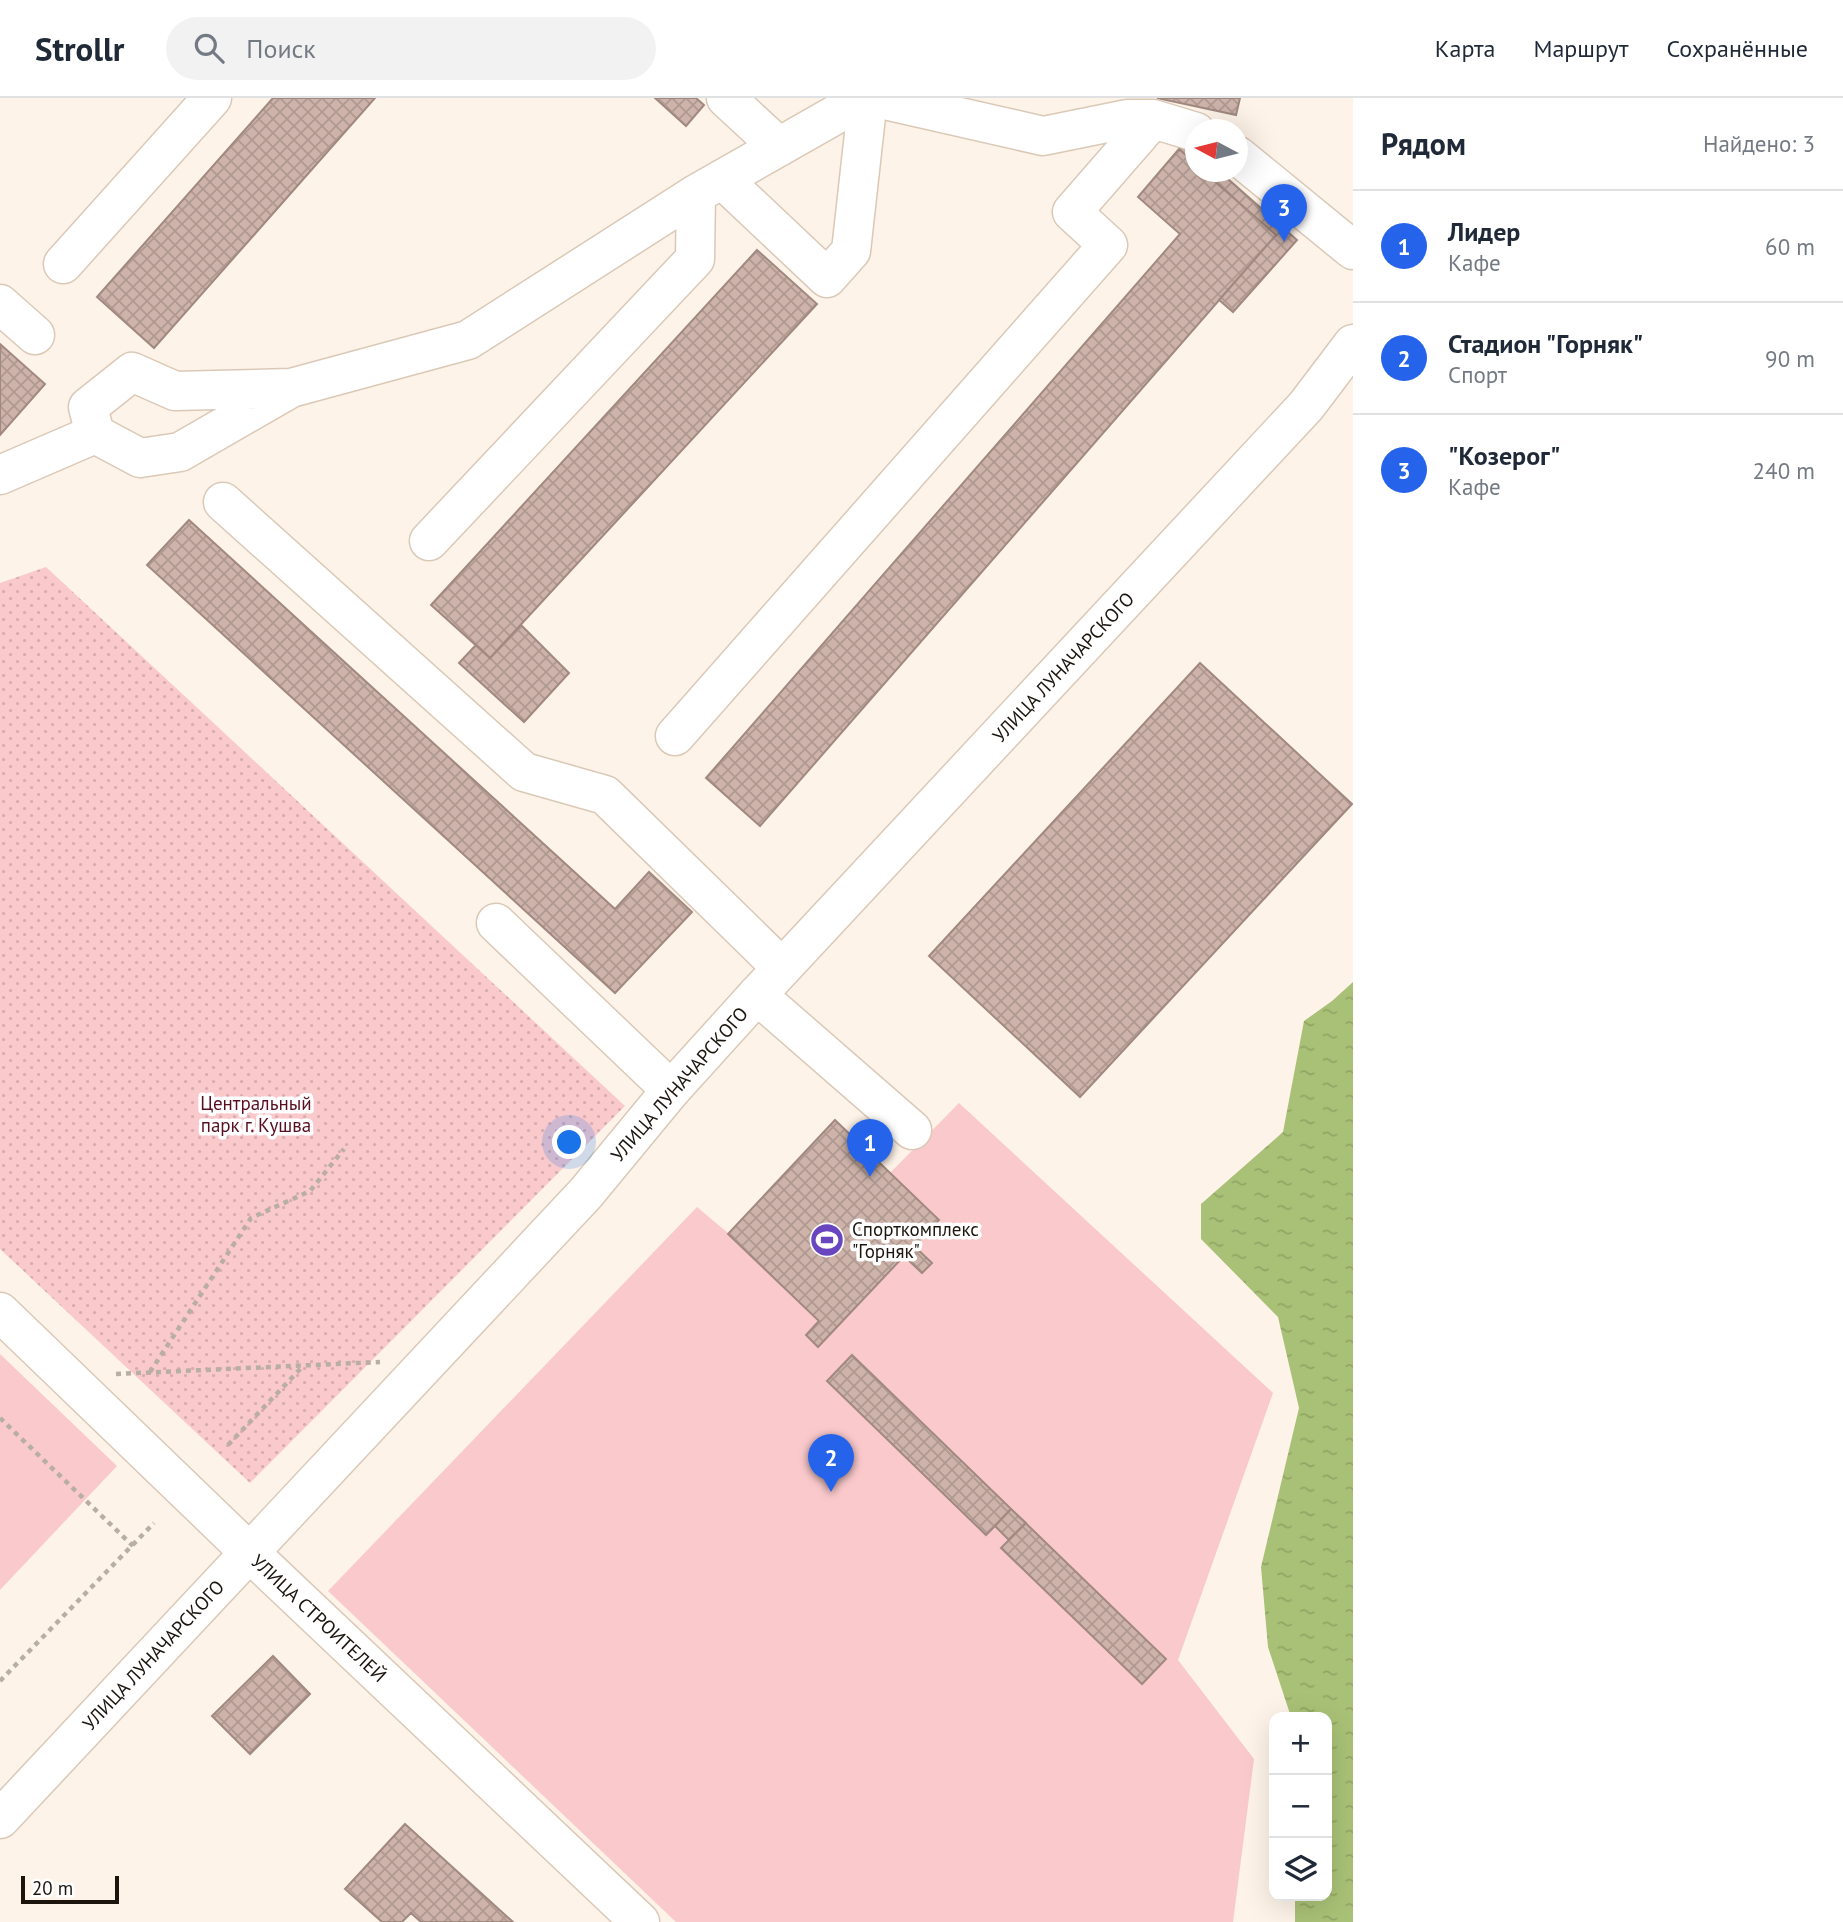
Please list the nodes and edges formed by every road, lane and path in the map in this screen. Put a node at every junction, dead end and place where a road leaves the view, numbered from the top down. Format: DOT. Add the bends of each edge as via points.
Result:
graph roads {
  1 [pos="212,98"];
  2 [pos="726,98"];
  3 [pos="867,98"];
  4 [pos="876,98"];
  5 [pos="1129,112"];
  6 [pos="1185,129"];
  7 [pos="779,147"];
  8 [pos="1248,165"];
  9 [pos="709,187"];
  10 [pos="1353,250"];
  11 [pos="63,264"];
  12 [pos="0,304"];
  13 [pos="35,335"];
  14 [pos="1353,344"];
  15 [pos="291,388"];
  16 [pos="94,434"];
  17 [pos="0,475"];
  18 [pos="223,502"];
  19 [pos="429,541"];
  20 [pos="675,736"];
  21 [pos="496,923"];
  22 [pos="782,968"];
  23 [pos="757,995"];
  24 [pos="671,1090"];
  25 [pos="912,1130"];
  26 [pos="344,1149"];
  27 [pos="0,1312"];
  28 [pos="430,1359"];
  29 [pos="304,1365"];
  30 [pos="150,1372"];
  31 [pos="67,1377"];
  32 [pos="0,1418"];
  33 [pos="228,1446"];
  34 [pos="154,1523"];
  35 [pos="133,1546"];
  36 [pos="249,1552"];
  37 [pos="0,1681"];
  38 [pos="0,1819"];
  39 [pos="640,1922"];
  1 -- 11 [label="main road"];
  2 -- 7 [label="main road"];
  3 -- 7 [label="main road"];
  3 -- 9 [label="main road" via="851,251 827,278"];
  4 -- 5 [label="main road" via="1043,135"];
  5 -- 6 [label="main road"];
  5 -- 20 [label="main road" via="1072,212 1108,245"];
  7 -- 9 [label="main road"];
  8 -- 10 [label="main road"];
  9 -- 15 [label="main road" via="468,340"];
  9 -- 19 [label="main road" via="695,258"];
  12 -- 13 [label="main road"];
  14 -- 22 [label="main road, УЛИЦА ЛУНАЧАРСКОГО" via="1297,416"];
  15 -- 16 [label="main road" via="180,452 140,458"];
  15 -- 16 [label="main road" via="175,391 132,372 88,407"];
  16 -- 17 [label="main road"];
  18 -- 22 [label="main road" via="524,772 605,795"];
  21 -- 24 [label="main road"];
  22 -- 23 [label="main road, УЛИЦА ЛУНАЧАРСКОГО"];
  23 -- 24 [label="main road, УЛИЦА ЛУНАЧАРСКОГО"];
  23 -- 25 [label="main road"];
  24 -- 28 [label="main road, УЛИЦА ЛУНАЧАРСКОГО" via="586,1193"];
  26 -- 30 [label="path" via="310,1191 251,1218"];
  27 -- 31 [label="main road, УЛИЦА СТРОИТЕЛЕЙ"];
  28 -- 29 [label="path"];
  28 -- 36 [label="main road, УЛИЦА ЛУНАЧАРСКОГО"];
  29 -- 30 [label="path"];
  29 -- 33 [label="path"];
  30 -- 31 [label="path"];
  31 -- 36 [label="main road, УЛИЦА СТРОИТЕЛЕЙ"];
  32 -- 35 [label="path"];
  34 -- 35 [label="path"];
  35 -- 37 [label="path"];
  36 -- 38 [label="main road, УЛИЦА ЛУНАЧАРСКОГО"];
  36 -- 39 [label="main road, УЛИЦА СТРОИТЕЛЕЙ"];
}
